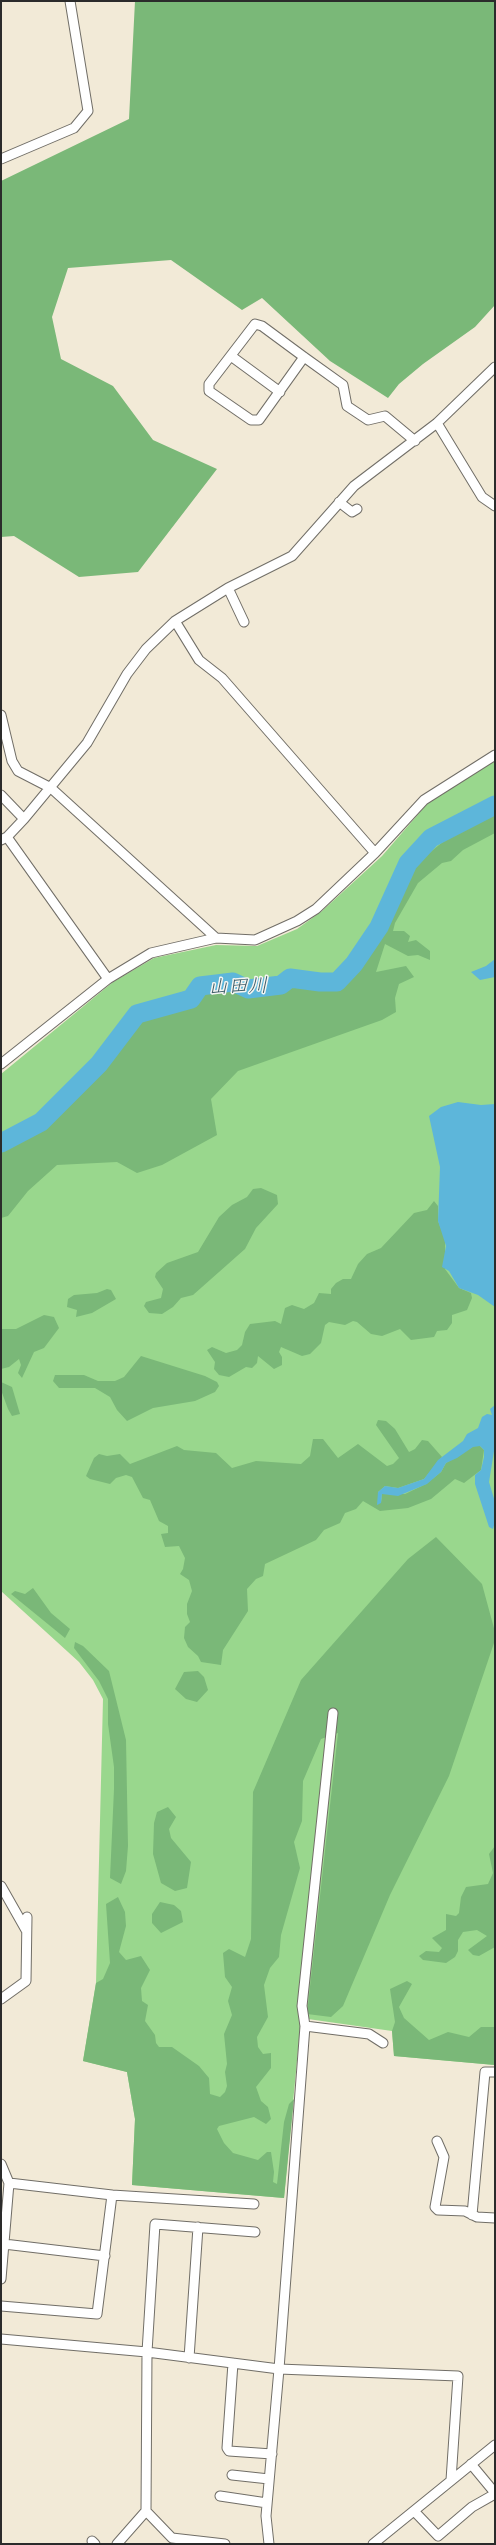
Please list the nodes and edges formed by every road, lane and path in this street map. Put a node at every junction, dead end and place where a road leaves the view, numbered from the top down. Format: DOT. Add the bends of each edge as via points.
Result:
graph roads {
  1 [pos="70,1"];
  2 [pos="1,159"];
  3 [pos="231,356"];
  4 [pos="304,357"];
  5 [pos="495,367"];
  6 [pos="280,392"];
  7 [pos="437,423"];
  8 [pos="416,441"];
  9 [pos="339,502"];
  10 [pos="495,506"];
  11 [pos="357,509"];
  12 [pos="228,588"];
  13 [pos="175,622"];
  14 [pos="244,622"];
  15 [pos="1,715"];
  16 [pos="495,755"];
  17 [pos="51,788"];
  18 [pos="1,795"];
  19 [pos="24,819"];
  20 [pos="4,838"];
  21 [pos="375,853"];
  22 [pos="216,938"];
  23 [pos="108,979"];
  24 [pos="1,1064"];
  25 [pos="332,1713"];
  26 [pos="1,1886"];
  27 [pos="27,1917"];
  28 [pos="26,1931"];
  29 [pos="1,1999"];
  30 [pos="305,2026"];
  31 [pos="383,2044"];
  32 [pos="495,2072"];
  33 [pos="436,2141"];
  34 [pos="1,2164"];
  35 [pos="9,2183"];
  36 [pos="112,2195"];
  37 [pos="254,2204"];
  38 [pos="472,2215"];
  39 [pos="495,2218"];
  40 [pos="198,2227"];
  41 [pos="255,2232"];
  42 [pos="4,2244"];
  43 [pos="105,2256"];
  44 [pos="1,2279"];
  45 [pos="1,2306"];
  46 [pos="1,2339"];
  47 [pos="147,2352"];
  48 [pos="189,2358"];
  49 [pos="233,2363"];
  50 [pos="279,2369"];
  51 [pos="495,2445"];
  52 [pos="272,2454"];
  53 [pos="471,2464"];
  54 [pos="232,2476"];
  55 [pos="269,2479"];
  56 [pos="451,2480"];
  57 [pos="495,2494"];
  58 [pos="220,2496"];
  59 [pos="267,2503"];
  60 [pos="146,2511"];
  61 [pos="414,2511"];
  62 [pos="117,2544"];
  63 [pos="224,2544"];
  64 [pos="269,2544"];
  65 [pos="373,2544"];
  1 -- 2 [label="street" via="88,110 74,128"];
  3 -- 4 [label="street" via="255,324 262,326"];
  3 -- 6 [label="street"];
  3 -- 6 [label="street" via="209,384 209,390 251,420 259,420"];
  4 -- 6 [label="street"];
  4 -- 8 [label="street" via="343,385 348,406 368,420 385,416"];
  5 -- 7 [label="street"];
  7 -- 8 [label="street"];
  7 -- 10 [label="street" via="482,498"];
  8 -- 9 [label="street" via="364,478"];
  9 -- 11 [label="street" via="352,512"];
  9 -- 12 [label="street" via="292,556"];
  12 -- 13 [label="street"];
  12 -- 14 [label="street"];
  13 -- 17 [label="street" via="136,661 87,743"];
  13 -- 21 [label="street" via="199,660 222,678"];
  15 -- 17 [label="street" via="12,761 18,771"];
  16 -- 21 [label="street" via="424,800"];
  17 -- 19 [label="street"];
  17 -- 22 [label="street"];
  18 -- 19 [label="street"];
  19 -- 20 [label="street"];
  20 -- 23 [label="street"];
  21 -- 22 [label="street" via="316,909 297,921 255,940"];
  22 -- 23 [label="street" via="151,953"];
  23 -- 24 [label="street"];
  25 -- 30 [label="street" via="302,2006"];
  26 -- 28 [label="street"];
  27 -- 28 [label="street"];
  28 -- 29 [label="street" via="26,1981"];
  30 -- 31 [label="street" via="369,2034"];
  30 -- 50 [label="street"];
  32 -- 38 [label="street" via="485,2072"];
  33 -- 38 [label="street" via="444,2157 435,2208 465,2211"];
  34 -- 35 [label="street"];
  35 -- 36 [label="street"];
  35 -- 42 [label="street"];
  36 -- 37 [label="street"];
  36 -- 43 [label="street"];
  38 -- 39 [label="street"];
  40 -- 41 [label="street"];
  40 -- 47 [label="street" via="155,2224"];
  40 -- 48 [label="street"];
  42 -- 43 [label="street"];
  42 -- 44 [label="street"];
  43 -- 45 [label="street" via="97,2314"];
  46 -- 47 [label="street"];
  47 -- 48 [label="street"];
  47 -- 60 [label="street"];
  48 -- 49 [label="street"];
  49 -- 50 [label="street"];
  49 -- 52 [label="street" via="227,2448 229,2451"];
  50 -- 52 [label="street"];
  50 -- 56 [label="street" via="458,2376"];
  51 -- 53 [label="street"];
  52 -- 55 [label="street"];
  53 -- 56 [label="street"];
  53 -- 57 [label="street"];
  54 -- 55 [label="street"];
  55 -- 59 [label="street"];
  56 -- 61 [label="street"];
  57 -- 61 [label="street" via="472,2507 438,2536"];
  58 -- 59 [label="street"];
  59 -- 64 [label="street"];
  60 -- 62 [label="street"];
  60 -- 63 [label="street" via="172,2538"];
  61 -- 65 [label="street"];
}
